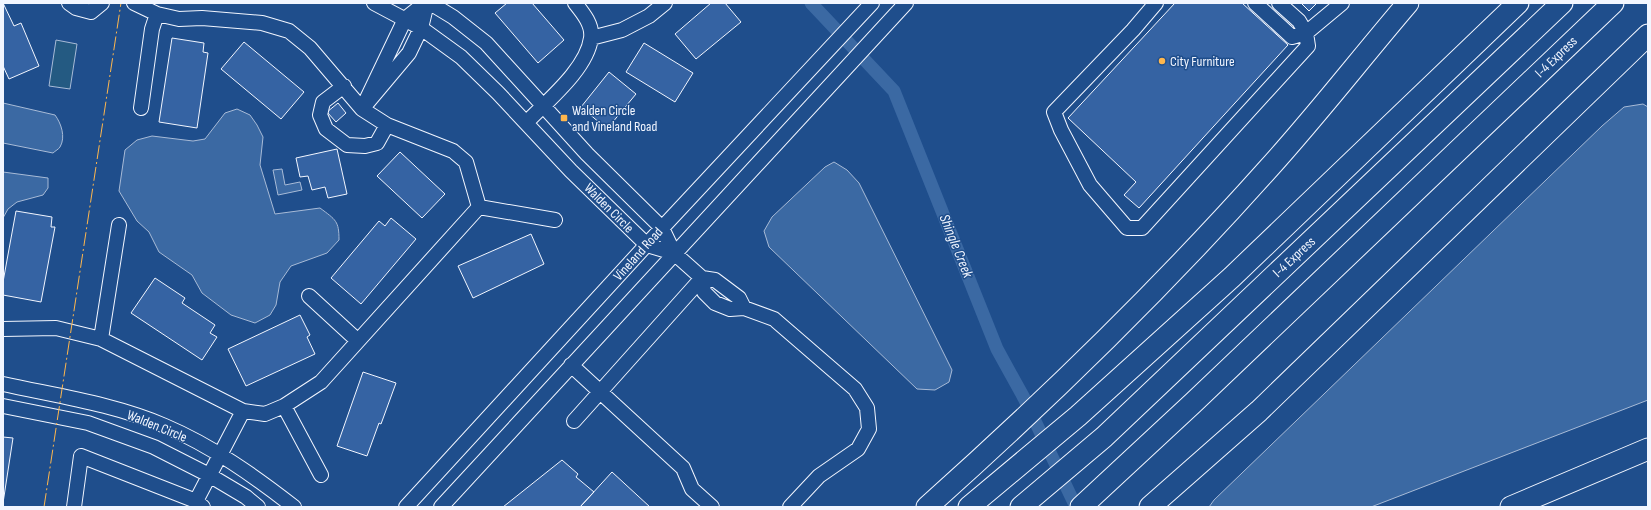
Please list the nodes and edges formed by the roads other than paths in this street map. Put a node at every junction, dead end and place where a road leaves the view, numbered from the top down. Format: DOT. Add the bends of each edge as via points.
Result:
graph roads {
  1 [pos="69,3"];
  2 [pos="102,3"];
  3 [pos="134,3"];
  4 [pos="374,3"];
  5 [pos="428,3"];
  6 [pos="575,3"];
  7 [pos="665,3"];
  8 [pos="906,3"];
  9 [pos="1156,3"];
  10 [pos="1279,3"];
  11 [pos="1342,3"];
  12 [pos="1408,3"];
  13 [pos="1518,3"];
  14 [pos="1562,3"];
  15 [pos="1613,3"];
  16 [pos="1260,5"];
  17 [pos="868,7"];
  18 [pos="157,14"];
  19 [pos="405,19"];
  20 [pos="421,28"];
  21 [pos="1306,33"];
  22 [pos="1648,35"];
  23 [pos="591,38"];
  24 [pos="344,86"];
  25 [pos="542,105"];
  26 [pos="141,108"];
  27 [pos="362,109"];
  28 [pos="526,122"];
  29 [pos="386,125"];
  30 [pos="478,207"];
  31 [pos="554,220"];
  32 [pos="119,225"];
  33 [pos="662,228"];
  34 [pos="647,245"];
  35 [pos="674,253"];
  36 [pos="702,278"];
  37 [pos="309,296"];
  38 [pos="3,328"];
  39 [pos="101,339"];
  40 [pos="358,342"];
  41 [pos="571,365"];
  42 [pos="3,384"];
  43 [pos="601,392"];
  44 [pos="3,406"];
  45 [pos="284,406"];
  46 [pos="243,411"];
  47 [pos="574,421"];
  48 [pos="1648,449"];
  49 [pos="220,455"];
  50 [pos="209,475"];
  51 [pos="321,475"];
  52 [pos="200,504"];
  53 [pos="74,507"];
  54 [pos="258,507"];
  55 [pos="294,507"];
  56 [pos="406,507"];
  57 [pos="441,507"];
  58 [pos="712,507"];
  59 [pos="790,507"];
  60 [pos="927,507"];
  61 [pos="969,507"];
  62 [pos="1021,507"];
  63 [pos="1080,507"];
  64 [pos="1150,507"];
  65 [pos="1511,507"];
  1 -- 2 [label="street" via="91,12"];
  3 -- 18 [label="street"];
  4 -- 19 [label="street, Walden Circle"];
  5 -- 19 [label="street"];
  5 -- 20 [label="street"];
  5 -- 25 [label="street, Walden Circle" via="453,17 486,43"];
  6 -- 23 [label="street" via="588,19"];
  7 -- 23 [label="street" via="649,16 622,30"];
  8 -- 35 [label="street, Vineland Road"];
  9 -- 21 [label="street" via="1054,112 1090,185 1127,228 1142,228 1308,46"];
  10 -- 21 [label="street" via="1299,21"];
  11 -- 21 [label="street"];
  12 -- 60 [label="highway" via="1268,170 1167,279 1071,375"];
  13 -- 61 [label="highway" via="1232,277 1078,416"];
  14 -- 62 [label="highway, I-4 Express" via="1104,437"];
  15 -- 63 [label="highway, I-4 Express" via="1121,471"];
  16 -- 21 [label="street" via="1292,37"];
  17 -- 33 [label="street, Vineland Road"];
  18 -- 24 [label="street" via="179,20 202,18 262,23 289,31 310,48"];
  18 -- 26 [label="street" via="152,29"];
  19 -- 20 [label="street, Walden Circle"];
  19 -- 27 [label="street"];
  20 -- 27 [label="street" via="409,53"];
  20 -- 28 [label="street, Walden Circle" via="461,57"];
  22 -- 64 [label="highway" via="1264,406"];
  23 -- 25 [label="street" via="583,59 567,83"];
  24 -- 27 [label="street"];
  24 -- 29 [label="street" via="323,102 320,115 326,129 347,145 365,146 377,143"];
  25 -- 28 [label="street"];
  25 -- 33 [label="street, Walden Circle" via="587,154"];
  27 -- 29 [label="street"];
  28 -- 34 [label="street, Walden Circle" via="571,171"];
  29 -- 30 [label="street" via="453,151 466,162"];
  30 -- 31 [label="street"];
  30 -- 40 [label="street"];
  32 -- 39 [label="street"];
  33 -- 34 [label="street, Vineland Road"];
  33 -- 35 [label="street, Walden Circle"];
  34 -- 35 [label="street, Walden Circle"];
  34 -- 56 [label="street, Vineland Road"];
  35 -- 36 [label="street"];
  35 -- 41 [label="street, Vineland Road"];
  36 -- 43 [label="street"];
  36 -- 59 [label="street" via="704,292 714,303 730,309 744,308 774,319 855,389 867,408 868,429 858,449 819,476"];
  37 -- 40 [label="street"];
  38 -- 39 [label="street" via="56,328"];
  39 -- 46 [label="street"];
  40 -- 45 [label="street" via="321,382"];
  41 -- 43 [label="street"];
  41 -- 57 [label="street, Vineland Road"];
  42 -- 49 [label="street, Walden Circle" via="111,407 165,426"];
  43 -- 47 [label="street"];
  43 -- 58 [label="street" via="683,468 692,489"];
  44 -- 50 [label="street, Walden Circle" via="88,423 154,447"];
  45 -- 46 [label="street" via="265,414"];
  45 -- 51 [label="street"];
  46 -- 49 [label="street"];
  48 -- 65 [label="highway"];
  49 -- 50 [label="street"];
  49 -- 55 [label="street, Walden Circle"];
  50 -- 52 [label="street"];
  50 -- 54 [label="street, Walden Circle"];
  52 -- 53 [label="street" via="81,456"];
}
